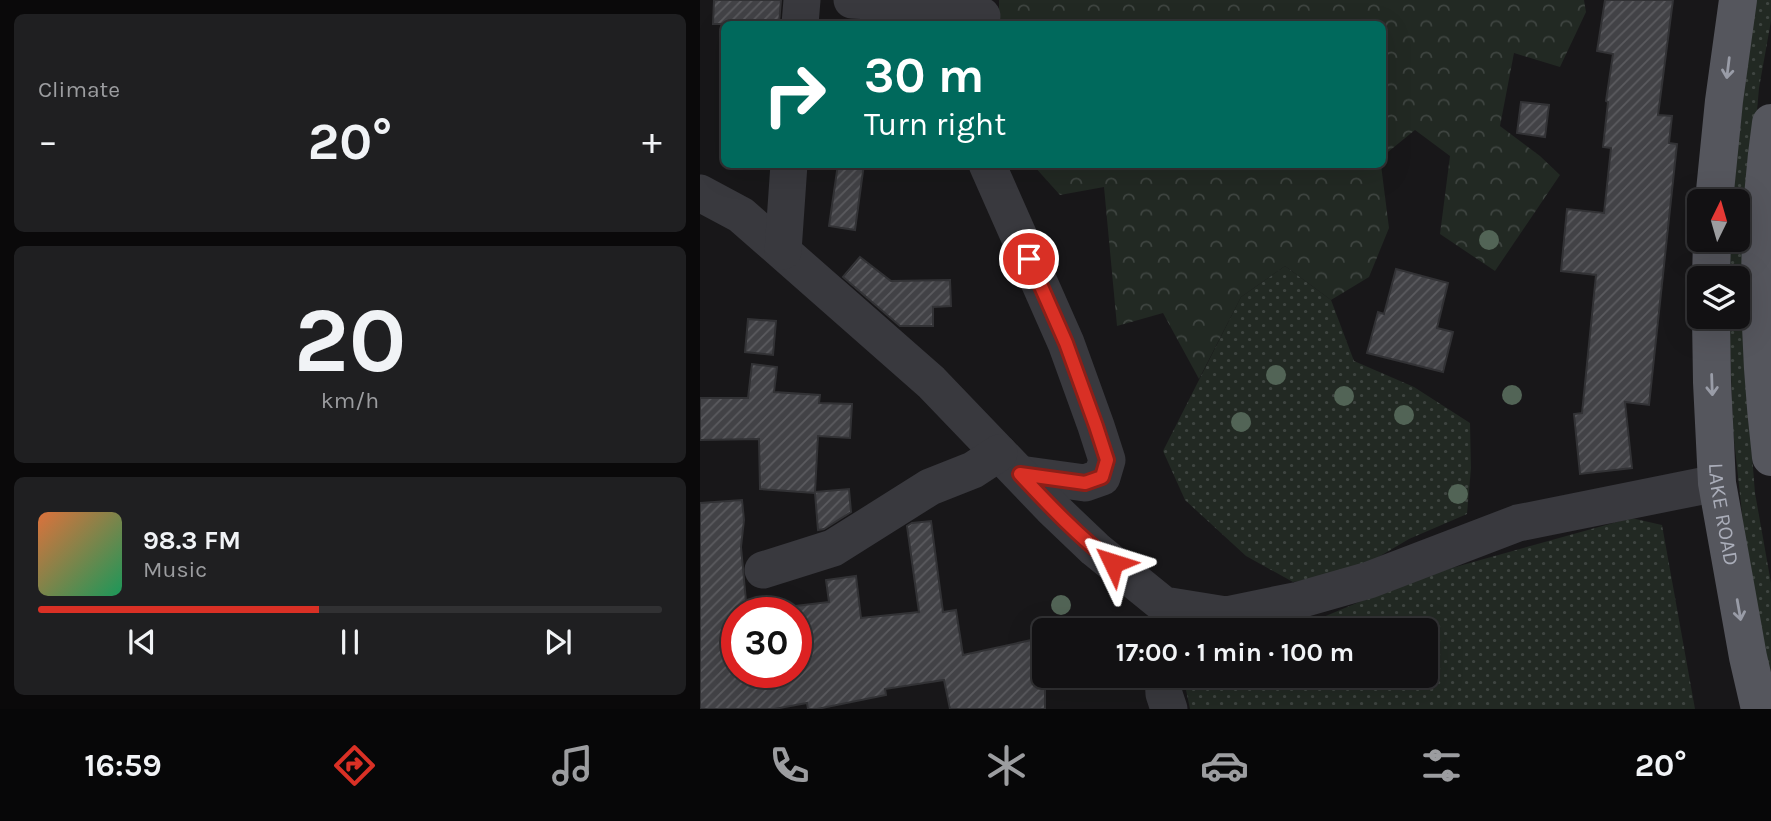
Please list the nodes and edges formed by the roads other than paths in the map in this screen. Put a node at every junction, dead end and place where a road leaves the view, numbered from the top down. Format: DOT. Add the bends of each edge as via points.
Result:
graph roads {
  1 [pos="802,0"];
  2 [pos="852,0"];
  3 [pos="1738,0"];
  4 [pos="932,2"];
  5 [pos="982,16"];
  6 [pos="800,21"];
  7 [pos="1771,123"];
  8 [pos="789,168"];
  9 [pos="989,168"];
  10 [pos="1715,189"];
  11 [pos="700,193"];
  12 [pos="783,251"];
  13 [pos="1711,329"];
  14 [pos="1771,457"];
  15 [pos="1010,464"];
  16 [pos="1717,483"];
  17 [pos="763,570"];
  18 [pos="1163,618"];
  19 [pos="1164,688"];
  20 [pos="1169,709"];
  21 [pos="1760,709"];
  1 -- 6 [label="street"];
  2 -- 4 [label="street"];
  3 -- 10 [label="main road, one-way"];
  4 -- 5 [label="street"];
  7 -- 14 [label="main road" via="1761,231 1760,310"];
  8 -- 12 [label="street"];
  9 -- 15 [label="street" via="1066,343 1107,460 1102,477 1085,483"];
  11 -- 12 [label="street" via="741,215"];
  12 -- 15 [label="street" via="931,382"];
  13 -- 16 [label="main road, LAKE ROAD, one-way"];
  15 -- 17 [label="street" via="973,470 930,487 833,548"];
  15 -- 18 [label="street"];
  16 -- 18 [label="street" via="1518,523 1368,580 1299,600 1226,615"];
  16 -- 21 [label="main road, LAKE ROAD, one-way"];
  19 -- 20 [label="street"];
}
